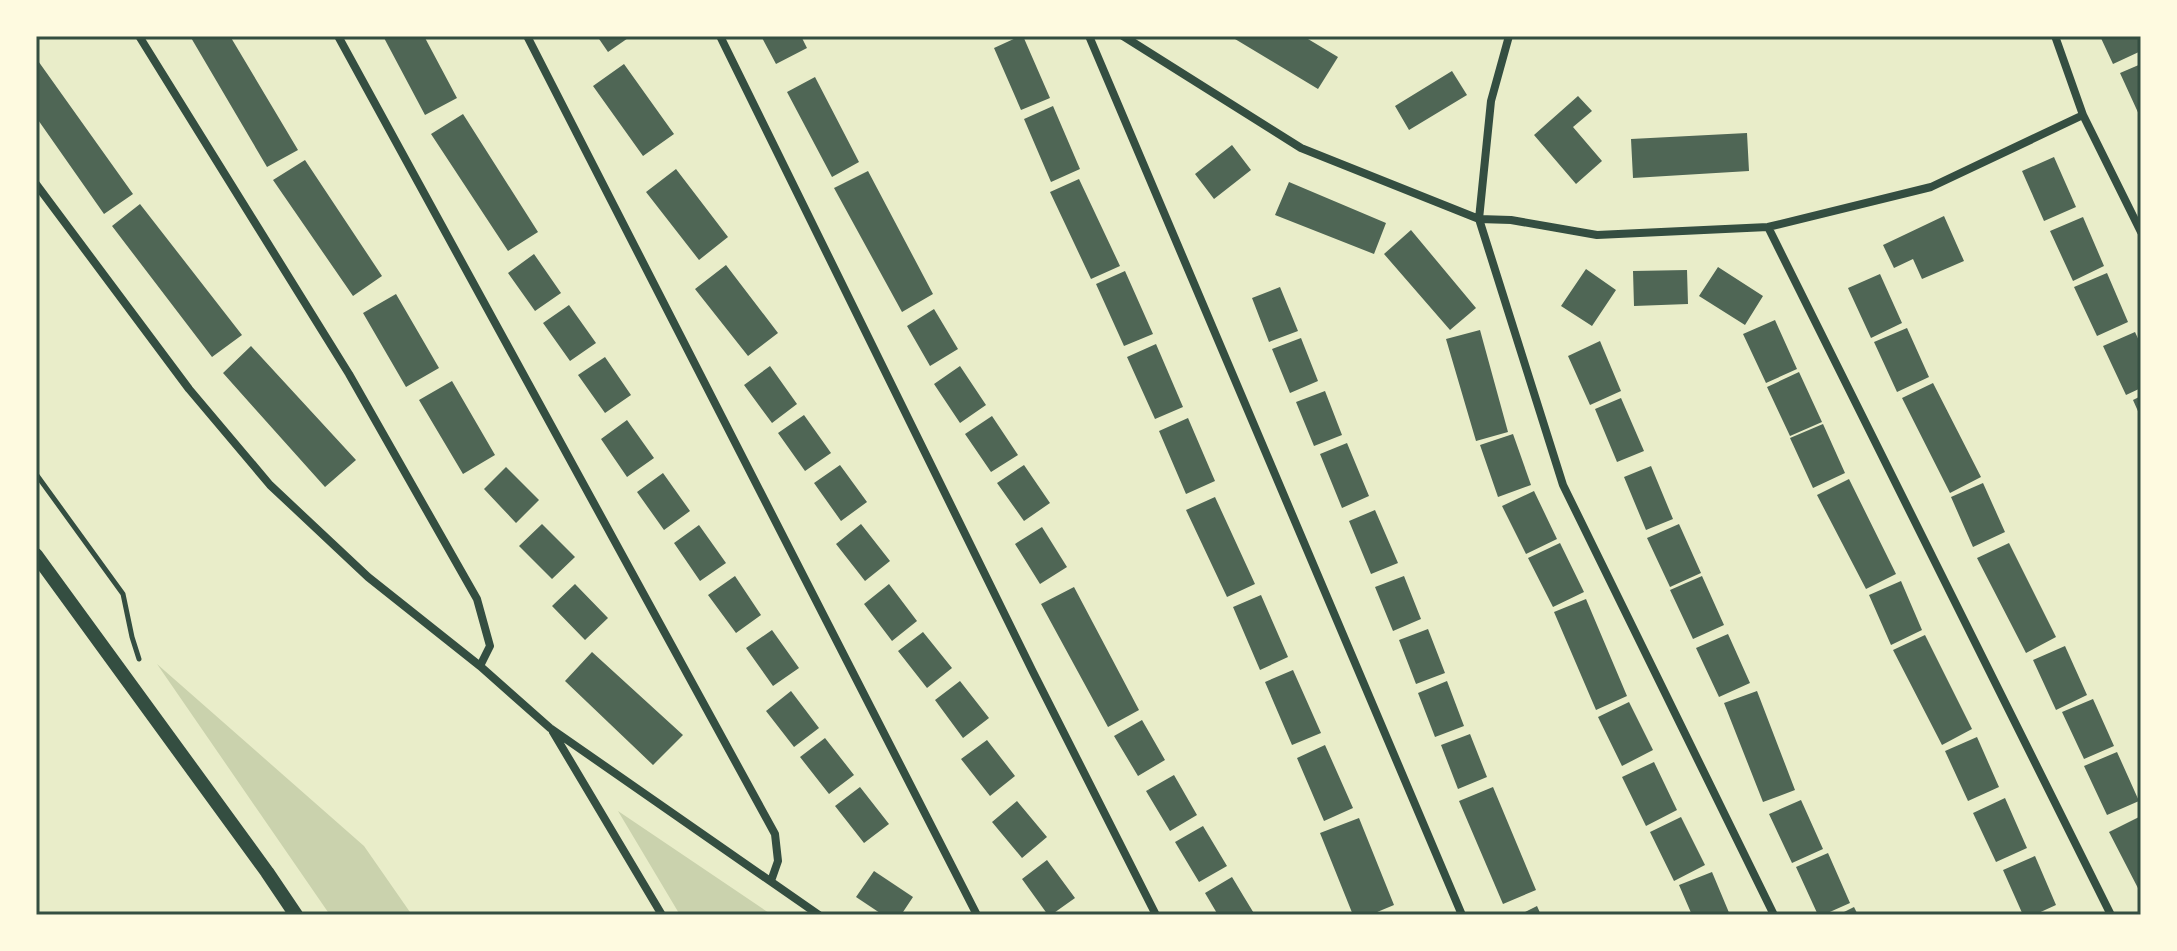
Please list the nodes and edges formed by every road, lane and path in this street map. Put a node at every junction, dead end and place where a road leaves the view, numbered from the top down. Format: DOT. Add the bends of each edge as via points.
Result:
graph roads {
  1 [pos="139,36"];
  2 [pos="338,36"];
  3 [pos="527,36"];
  4 [pos="720,36"];
  5 [pos="1089,36"];
  6 [pos="1123,36"];
  7 [pos="1509,36"];
  8 [pos="2055,36"];
  9 [pos="2083,115"];
  10 [pos="36,184"];
  11 [pos="1479,219"];
  12 [pos="1768,227"];
  13 [pos="2141,232"];
  14 [pos="36,474"];
  15 [pos="36,555"];
  16 [pos="140,662"];
  17 [pos="480,666"];
  18 [pos="550,728"];
  19 [pos="771,881"];
  20 [pos="296,915"];
  21 [pos="662,915"];
  22 [pos="819,915"];
  23 [pos="977,915"];
  24 [pos="1156,915"];
  25 [pos="1462,915"];
  26 [pos="1774,915"];
  27 [pos="2111,915"];
  1 -- 17 [label="street" via="349,374 477,599 490,646"];
  2 -- 19 [label="street" via="775,834 778,861"];
  3 -- 23 [label="street"];
  4 -- 24 [label="street"];
  5 -- 25 [label="street"];
  6 -- 11 [label="street" via="1301,148"];
  7 -- 11 [label="street" via="1491,101"];
  8 -- 9 [label="street"];
  9 -- 12 [label="street" via="1931,187"];
  9 -- 13 [label="street"];
  10 -- 17 [label="street" via="189,389 270,485 368,577"];
  11 -- 12 [label="street" via="1597,235"];
  11 -- 26 [label="street" via="1563,485"];
  12 -- 27 [label="street"];
  14 -- 16 [label="path" via="123,594"];
  15 -- 20 [label="street"];
  17 -- 18 [label="street"];
  18 -- 19 [label="street"];
  18 -- 21 [label="street"];
  19 -- 22 [label="street"];
}
